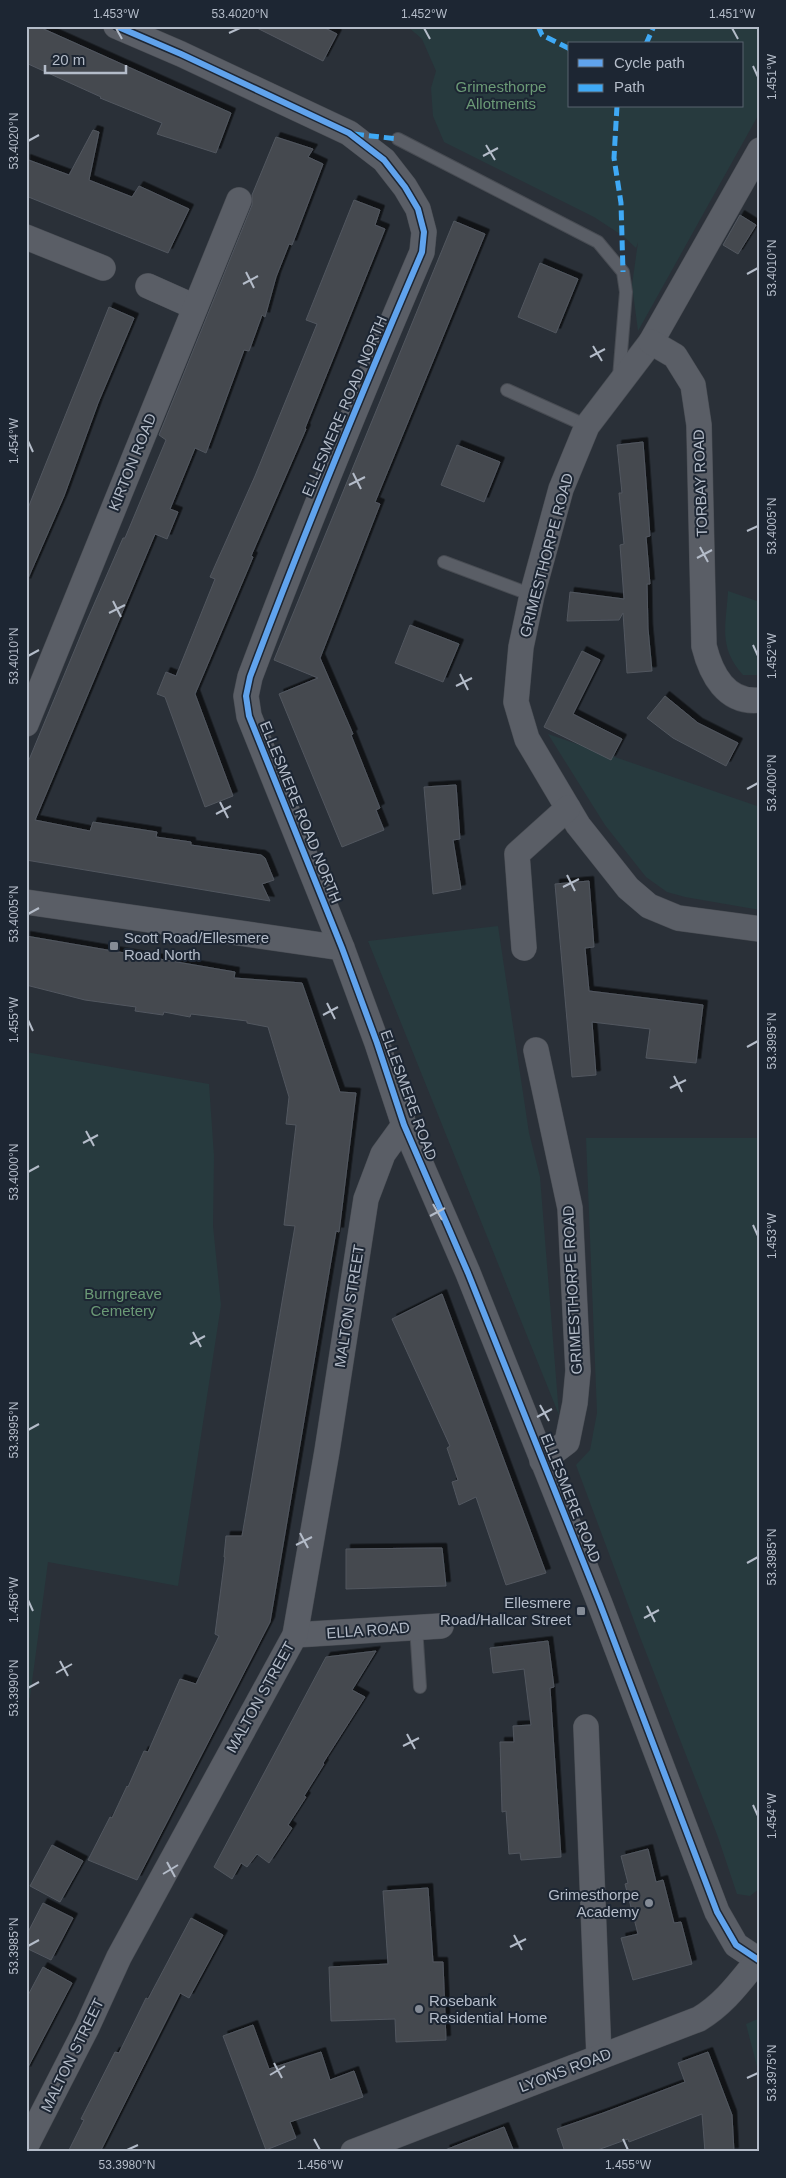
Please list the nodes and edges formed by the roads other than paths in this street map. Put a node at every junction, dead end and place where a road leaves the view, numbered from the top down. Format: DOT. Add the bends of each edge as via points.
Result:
graph roads {
  1 [pos="116,26"];
  2 [pos="398,139"];
  3 [pos="760,150"];
  4 [pos="239,200"];
  5 [pos="26,237"];
  6 [pos="103,268"];
  7 [pos="148,286"];
  8 [pos="195,306"];
  9 [pos="651,342"];
  10 [pos="619,384"];
  11 [pos="507,390"];
  12 [pos="587,426"];
  13 [pos="444,562"];
  14 [pos="532,595"];
  15 [pos="760,700"];
  16 [pos="26,724"];
  17 [pos="568,808"];
  18 [pos="26,902"];
  19 [pos="760,929"];
  20 [pos="342,948"];
  21 [pos="524,948"];
  22 [pos="536,1050"];
  23 [pos="404,1125"];
  24 [pos="542,1461"];
  25 [pos="441,1626"];
  26 [pos="416,1627"];
  27 [pos="295,1635"];
  28 [pos="420,1688"];
  29 [pos="586,1727"];
  30 [pos="759,1961"];
  31 [pos="599,2057"];
  32 [pos="402,2143"];
  33 [pos="26,2146"];
  34 [pos="353,2152"];
  1 -- 20 [label="street, ELLESMERE ROAD NORTH" via="349,133 384,160 400,181 418,209 424,232 422,252 293,562 250,677 246,696 249,716"];
  2 -- 10 [label="lane" via="598,242 624,272 626,292"];
  3 -- 9 [label="street, GRIMESTHORPE ROAD"];
  4 -- 8 [label="street, KIRTON ROAD"];
  5 -- 6 [label="street"];
  7 -- 8 [label="street"];
  8 -- 16 [label="street, KIRTON ROAD"];
  9 -- 10 [label="street, GRIMESTHORPE ROAD"];
  9 -- 15 [label="street, TORBAY ROAD" via="675,356 693,385 699,425 704,646 709,666 727,690 740,699"];
  10 -- 12 [label="street, GRIMESTHORPE ROAD"];
  11 -- 12 [label="lane"];
  12 -- 14 [label="street, GRIMESTHORPE ROAD" via="561,489"];
  13 -- 14 [label="lane"];
  14 -- 17 [label="street, GRIMESTHORPE ROAD" via="521,647 516,702 527,739"];
  17 -- 19 [label="street, GRIMESTHORPE ROAD" via="628,888 649,906 678,918"];
  17 -- 21 [label="street" via="517,854"];
  18 -- 20 [label="street"];
  20 -- 23 [label="street, ELLESMERE ROAD"];
  22 -- 24 [label="street, GRIMESTHORPE ROAD" via="570,1208 578,1371 567,1442"];
  23 -- 24 [label="street, ELLESMERE ROAD" via="468,1273"];
  23 -- 27 [label="street, MALTON STREET" via="383,1154 366,1199"];
  24 -- 30 [label="street, ELLESMERE ROAD" via="604,1613 717,1912 736,1945"];
  25 -- 26 [label="street, ELLA ROAD"];
  26 -- 27 [label="street, ELLA ROAD"];
  26 -- 28 [label="lane"];
  27 -- 33 [label="street, MALTON STREET" via="124,1949"];
  29 -- 31 [label="street"];
  30 -- 31 [label="street, LYONS ROAD" via="715,2010 699,2020"];
  31 -- 32 [label="street, LYONS ROAD"];
  32 -- 34 [label="street, LYONS ROAD"];
}
